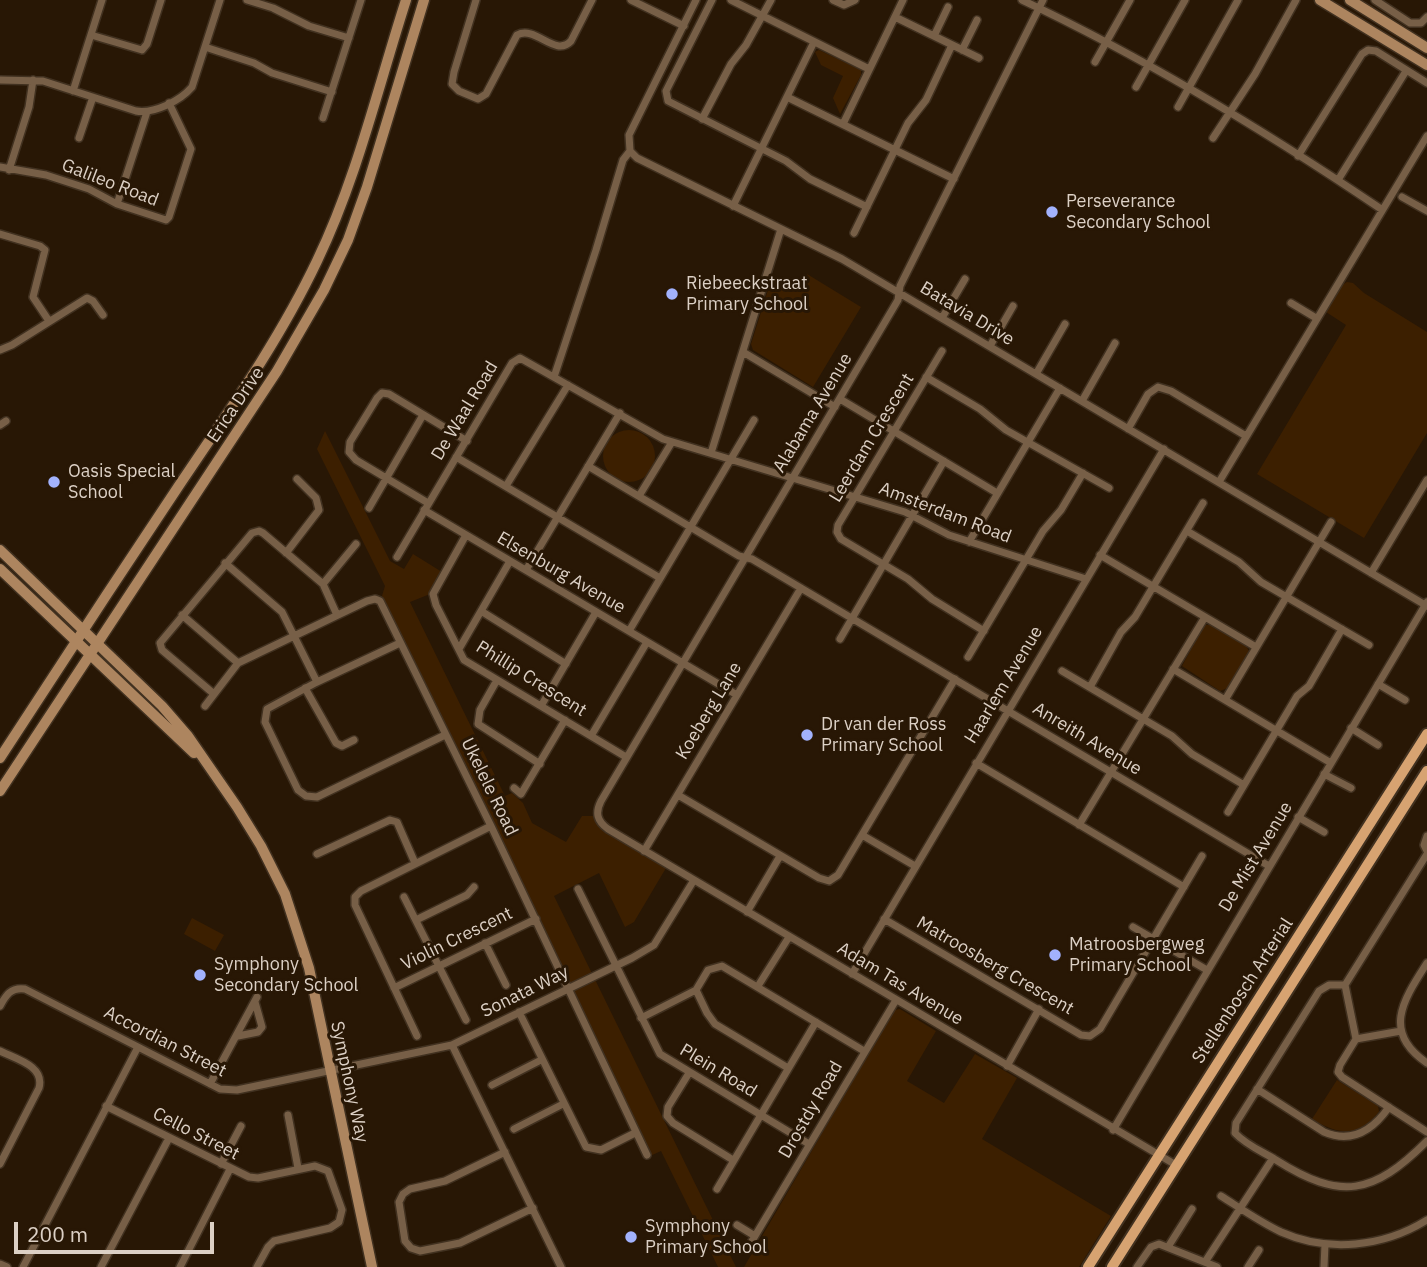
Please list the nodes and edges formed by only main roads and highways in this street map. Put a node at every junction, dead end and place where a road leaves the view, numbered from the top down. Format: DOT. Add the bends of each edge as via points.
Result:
graph roads {
  1 [pos="406,0"];
  2 [pos="424,0"];
  3 [pos="1320,0"];
  4 [pos="1350,0"];
  5 [pos="1427,48"];
  6 [pos="1427,65"];
  7 [pos="0,550"];
  8 [pos="0,569"];
  9 [pos="84,629"];
  10 [pos="97,642"];
  11 [pos="76,643"];
  12 [pos="89,654"];
  13 [pos="1427,734"];
  14 [pos="0,758"];
  15 [pos="203,761"];
  16 [pos="1427,771"];
  17 [pos="0,792"];
  18 [pos="372,1267"];
  19 [pos="1088,1267"];
  20 [pos="1112,1267"];
  1 -- 9 [label="main road, Erica Drive" via="351,179 304,288"];
  2 -- 10 [label="main road, Erica Drive" via="367,187 324,290 277,371"];
  3 -- 6 [label="main road"];
  4 -- 5 [label="main road"];
  7 -- 9 [label="main road, Symphony Way"];
  8 -- 11 [label="main road, Symphony Way"];
  9 -- 10 [label="main road, Symphony Way"];
  9 -- 11 [label="main road, Erica Drive"];
  10 -- 12 [label="main road, Erica Drive"];
  10 -- 15 [label="main road, Symphony Way" via="162,706"];
  11 -- 12 [label="main road, Symphony Way"];
  11 -- 14 [label="main road, Erica Drive"];
  12 -- 15 [label="main road, Symphony Way"];
  12 -- 17 [label="main road, Erica Drive"];
  13 -- 19 [label="main road, Stellenbosch Arterial"];
  15 -- 18 [label="main road, Symphony Way" via="237,807 285,894 309,968"];
  16 -- 20 [label="main road, Stellenbosch Arterial"];
}
